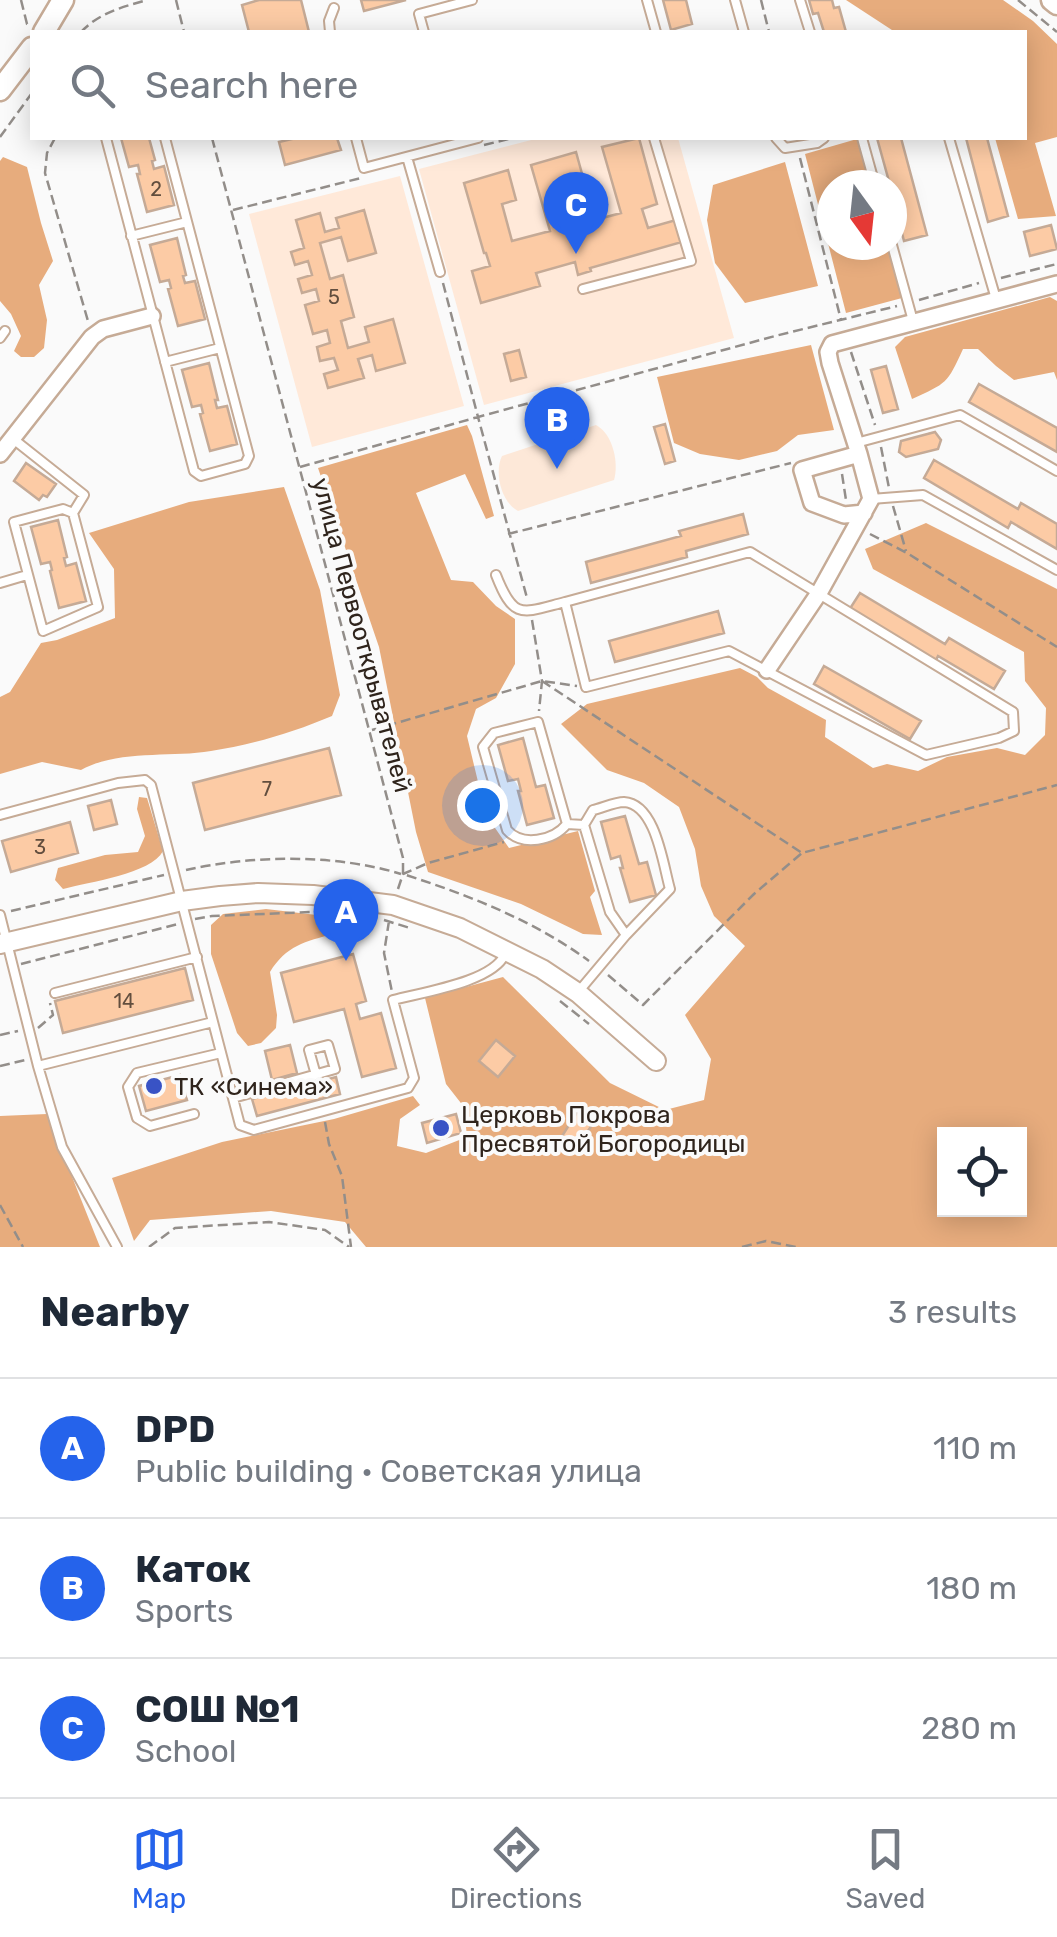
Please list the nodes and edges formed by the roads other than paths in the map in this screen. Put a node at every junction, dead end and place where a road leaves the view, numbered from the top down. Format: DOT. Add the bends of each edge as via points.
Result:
graph roads {
  1 [pos="472,0"];
  2 [pos="647,0"];
  3 [pos="736,0"];
  4 [pos="800,0"];
  5 [pos="64,1"];
  6 [pos="334,8"];
  7 [pos="42,30"];
  8 [pos="330,30"];
  9 [pos="423,30"];
  10 [pos="655,30"];
  11 [pos="744,30"];
  12 [pos="809,30"];
  13 [pos="30,51"];
  14 [pos="0,90"];
  15 [pos="107,140"];
  16 [pos="166,140"];
  17 [pos="357,140"];
  18 [pos="655,140"];
  19 [pos="778,140"];
  20 [pos="821,140"];
  21 [pos="863,140"];
  22 [pos="950,140"];
  23 [pos="453,141"];
  24 [pos="407,157"];
  25 [pos="871,170"];
  26 [pos="186,222"];
  27 [pos="131,236"];
  28 [pos="896,260"];
  29 [pos="440,272"];
  30 [pos="1057,284"];
  31 [pos="583,289"];
  32 [pos="996,299"];
  33 [pos="152,316"];
  34 [pos="913,321"];
  35 [pos="220,348"];
  36 [pos="164,362"];
  37 [pos="12,438"];
  38 [pos="858,448"];
  39 [pos="0,454"];
  40 [pos="1057,471"];
  41 [pos="72,513"];
  42 [pos="864,513"];
  43 [pos="1057,570"];
  44 [pos="27,575"];
  45 [pos="496,575"];
  46 [pos="0,583"];
  47 [pos="819,594"];
  48 [pos="564,602"];
  49 [pos="767,670"];
  50 [pos="0,815"];
  51 [pos="567,824"];
  52 [pos="584,824"];
  53 [pos="182,901"];
  54 [pos="0,914"];
  55 [pos="626,935"];
  56 [pos="4,943"];
  57 [pos="507,950"];
  58 [pos="196,957"];
  59 [pos="55,993"];
  60 [pos="578,993"];
  61 [pos="213,1022"];
  62 [pos="221,1053"];
  63 [pos="37,1061"];
  64 [pos="656,1061"];
  65 [pos="316,1075"];
  66 [pos="233,1098"];
  67 [pos="194,1114"];
  68 [pos="112,1246"];
  1 -- 9 [label="lane" via="419,14"];
  2 -- 10 [label="lane"];
  3 -- 11 [label="lane"];
  4 -- 12 [label="lane"];
  5 -- 7 [label="main road"];
  6 -- 8 [label="lane"];
  13 -- 14 [label="main road"];
  15 -- 27 [label="lane"];
  16 -- 26 [label="lane"];
  17 -- 24 [label="lane" via="364,168"];
  18 -- 31 [label="lane" via="691,261"];
  19 -- 20 [label="lane" via="785,148"];
  21 -- 25 [label="lane"];
  22 -- 32 [label="lane"];
  23 -- 24 [label="lane"];
  24 -- 29 [label="lane"];
  26 -- 27 [label="lane"];
  26 -- 35 [label="lane"];
  27 -- 33 [label="lane"];
  28 -- 34 [label="lane"];
  30 -- 32 [label="street"];
  32 -- 34 [label="street"];
  33 -- 36 [label="lane"];
  33 -- 37 [label="street" via="92,337"];
  34 -- 38 [label="street" via="832,344 828,352"];
  35 -- 36 [label="lane"];
  35 -- 36 [label="lane" via="249,456 246,464 201,476 194,471"];
  37 -- 39 [label="street"];
  37 -- 41 [label="lane" via="84,495"];
  38 -- 40 [label="lane" via="960,415"];
  38 -- 42 [label="street"];
  38 -- 42 [label="street" via="802,470 812,503 844,516"];
  41 -- 44 [label="lane" via="63,508 14,522"];
  41 -- 44 [label="lane" via="98,607 43,631"];
  42 -- 43 [label="lane" via="923,496"];
  42 -- 47 [label="street"];
  44 -- 46 [label="lane"];
  45 -- 48 [label="lane" via="508,602 521,611"];
  47 -- 48 [label="lane" via="750,552"];
  47 -- 49 [label="street"];
  47 -- 49 [label="lane" via="1013,712 1014,731 926,755"];
  48 -- 49 [label="lane" via="586,687 728,651"];
  50 -- 53 [label="lane" via="145,780"];
  51 -- 51 [label="lane" via="538,722 494,734 484,748 514,839 560,833"];
  51 -- 52 [label="lane"];
  52 -- 55 [label="lane" via="610,912"];
  52 -- 55 [label="lane" via="593,810 624,802 640,807 652,822 670,889"];
  53 -- 56 [label="street"];
  53 -- 57 [label="street" via="313,895 460,928"];
  53 -- 58 [label="lane"];
  54 -- 56 [label="lane"];
  55 -- 60 [label="lane"];
  56 -- 63 [label="lane"];
  57 -- 60 [label="street"];
  57 -- 66 [label="lane" via="486,975 393,1000 414,1078 408,1088 254,1130 240,1125"];
  58 -- 59 [label="lane"];
  58 -- 61 [label="lane"];
  60 -- 64 [label="street"];
  61 -- 62 [label="lane"];
  61 -- 63 [label="lane"];
  62 -- 66 [label="lane"];
  62 -- 67 [label="lane" via="138,1073 128,1087 137,1118 150,1126"];
  63 -- 68 [label="lane" via="62,1148"];
  65 -- 66 [label="lane"];
}
